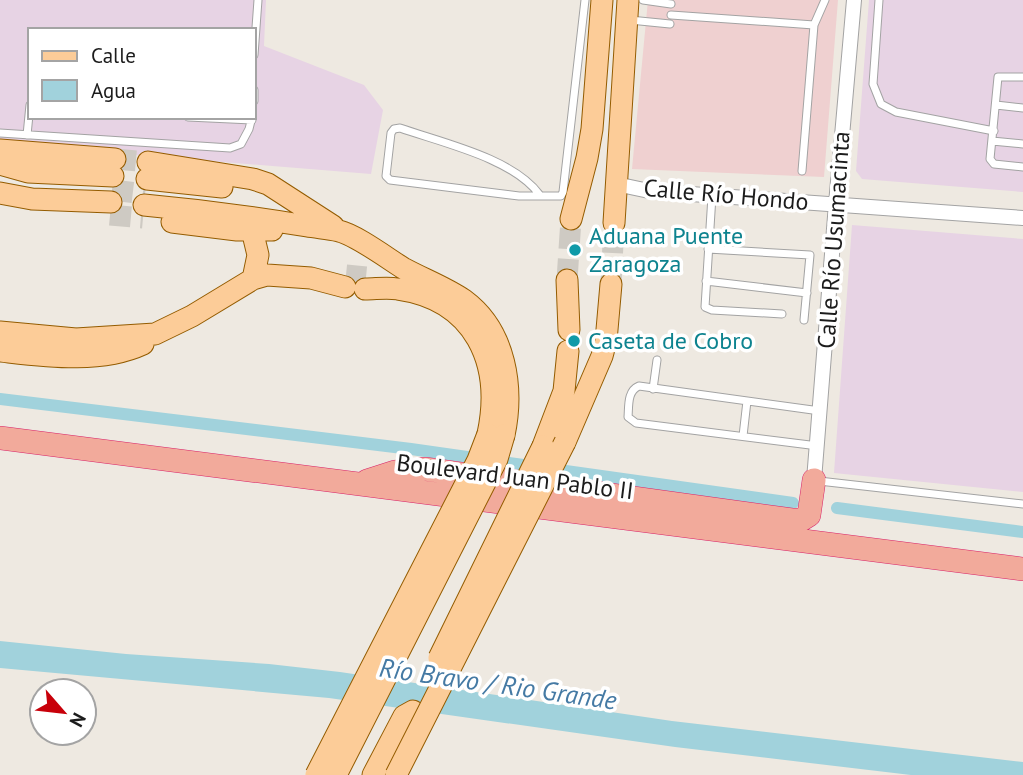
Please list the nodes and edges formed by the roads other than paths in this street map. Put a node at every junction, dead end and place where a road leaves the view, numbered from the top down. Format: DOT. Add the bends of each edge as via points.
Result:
graph roads {
  1 [pos="258,0"];
  2 [pos="585,0"];
  3 [pos="602,0"];
  4 [pos="643,0"];
  5 [pos="825,0"];
  6 [pos="854,0"];
  7 [pos="879,0"];
  8 [pos="671,4"];
  9 [pos="627,10"];
  10 [pos="671,15"];
  11 [pos="670,24"];
  12 [pos="814,25"];
  13 [pos="256,28"];
  14 [pos="1023,77"];
  15 [pos="996,105"];
  16 [pos="1023,108"];
  17 [pos="29,119"];
  18 [pos="252,119"];
  19 [pos="994,131"];
  20 [pos="0,133"];
  21 [pos="27,135"];
  22 [pos="992,141"];
  23 [pos="1023,144"];
  24 [pos="0,150"];
  25 [pos="0,164"];
  26 [pos="1023,167"];
  27 [pos="802,170"];
  28 [pos="28,172"];
  29 [pos="47,183"];
  30 [pos="616,184"];
  31 [pos="112,189"];
  32 [pos="145,192"];
  33 [pos="0,193"];
  34 [pos="539,194"];
  35 [pos="712,195"];
  36 [pos="26,197"];
  37 [pos="835,205"];
  38 [pos="0,206"];
  39 [pos="1023,218"];
  40 [pos="571,219"];
  41 [pos="614,223"];
  42 [pos="252,230"];
  43 [pos="341,231"];
  44 [pos="708,249"];
  45 [pos="253,279"];
  46 [pos="567,280"];
  47 [pos="706,281"];
  48 [pos="611,284"];
  49 [pos="807,293"];
  50 [pos="782,314"];
  51 [pos="804,320"];
  52 [pos="0,332"];
  53 [pos="155,334"];
  54 [pos="0,351"];
  55 [pos="657,360"];
  56 [pos="653,389"];
  57 [pos="747,401"];
  58 [pos="821,411"];
  59 [pos="496,435"];
  60 [pos="743,436"];
  61 [pos="0,438"];
  62 [pos="818,446"];
  63 [pos="814,480"];
  64 [pos="359,483"];
  65 [pos="1023,504"];
  66 [pos="1023,569"];
  67 [pos="413,711"];
  68 [pos="316,775"];
  69 [pos="336,775"];
  70 [pos="373,775"];
  71 [pos="382,775"];
  72 [pos="396,775"];
  1 -- 13 [label="lane"];
  2 -- 34 [label="lane" via="563,192"];
  3 -- 40 [label="main road" via="592,129"];
  4 -- 8 [label="lane"];
  5 -- 12 [label="lane"];
  6 -- 37 [label="street, Calle Río Usumacinta"];
  7 -- 19 [label="lane" via="873,84 881,104 896,112"];
  9 -- 11 [label="lane"];
  9 -- 30 [label="main road"];
  10 -- 12 [label="lane"];
  12 -- 27 [label="lane"];
  14 -- 15 [label="lane" via="999,76"];
  15 -- 16 [label="lane"];
  15 -- 19 [label="lane"];
  17 -- 21 [label="lane"];
  18 -- 21 [label="lane" via="241,144 230,148"];
  19 -- 22 [label="lane"];
  20 -- 21 [label="lane"];
  22 -- 23 [label="lane"];
  22 -- 26 [label="lane" via="992,163"];
  24 -- 31 [label="main road"];
  25 -- 28 [label="main road"];
  28 -- 29 [label="main road"];
  28 -- 31 [label="main road"];
  29 -- 31 [label="main road"];
  29 -- 36 [label="main road"];
  30 -- 35 [label="street, Calle Río Hondo"];
  30 -- 41 [label="main road"];
  31 -- 36 [label="main road"];
  31 -- 38 [label="main road" via="80,211"];
  32 -- 42 [label="main road"];
  32 -- 43 [label="main road"];
  32 -- 43 [label="main road" via="253,178"];
  33 -- 36 [label="main road"];
  34 -- 34 [label="lane" via="519,196 390,180 386,176 392,130 400,128 500,163 522,176"];
  35 -- 37 [label="street, Calle Río Hondo"];
  35 -- 44 [label="lane"];
  37 -- 39 [label="street, Calle Río Hondo"];
  37 -- 58 [label="street, Calle Río Usumacinta"];
  42 -- 43 [label="main road"];
  42 -- 45 [label="main road" via="258,255"];
  43 -- 59 [label="main road" via="449,290 488,325 501,352 508,404"];
  44 -- 47 [label="lane"];
  44 -- 49 [label="lane" via="809,255"];
  45 -- 53 [label="main road"];
  45 -- 59 [label="main road" via="267,275 356,282 396,288 444,305 467,324 484,348 492,377"];
  46 -- 67 [label="main road, bridge" via="569,340 564,391 543,446"];
  47 -- 49 [label="lane"];
  47 -- 50 [label="lane" via="704,303 710,310"];
  48 -- 72 [label="main road, bridge" via="602,356 565,442"];
  49 -- 51 [label="lane"];
  52 -- 53 [label="main road" via="76,339"];
  53 -- 54 [label="main road" via="131,349 104,355"];
  55 -- 56 [label="lane"];
  56 -- 57 [label="lane"];
  56 -- 60 [label="lane" via="633,389 631,421"];
  57 -- 58 [label="lane"];
  57 -- 60 [label="lane"];
  58 -- 62 [label="street, Calle Río Usumacinta"];
  59 -- 68 [label="main road, bridge" via="478,460"];
  59 -- 69 [label="main road, bridge" via="496,459"];
  60 -- 62 [label="lane"];
  61 -- 64 [label="highway, Boulevard Juan Pablo II"];
  62 -- 63 [label="street, Calle Río Usumacinta"];
  63 -- 64 [label="highway" via="809,515 801,520 425,470 395,472"];
  63 -- 65 [label="lane"];
  64 -- 66 [label="highway, Boulevard Juan Pablo II"];
  67 -- 70 [label="main road" via="404,716"];
  67 -- 71 [label="main road"];
}
